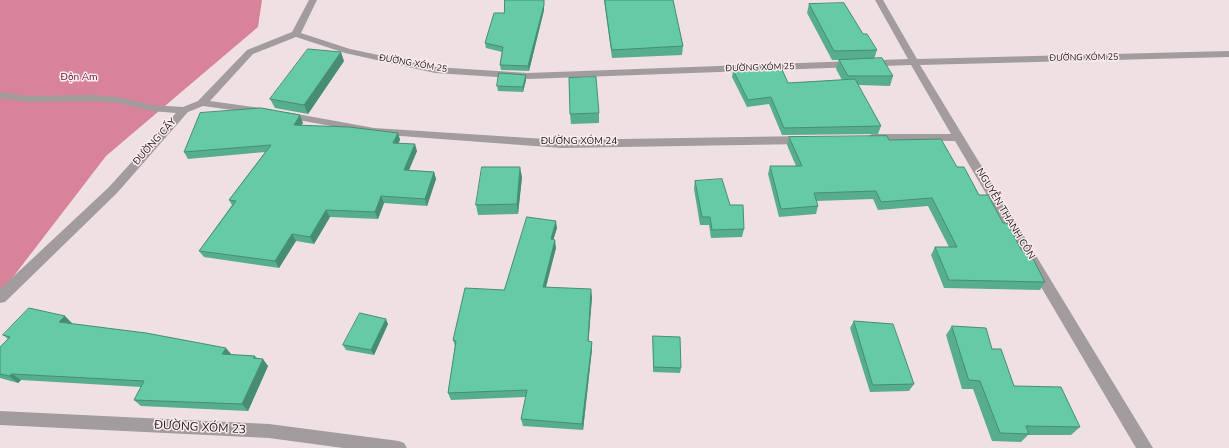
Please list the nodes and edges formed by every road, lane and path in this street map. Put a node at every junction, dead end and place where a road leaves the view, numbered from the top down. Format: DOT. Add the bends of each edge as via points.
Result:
graph roads {
  1 [pos="313,0"];
  2 [pos="879,0"];
  3 [pos="296,34"];
  4 [pos="1229,54"];
  5 [pos="914,62"];
  6 [pos="0,95"];
  7 [pos="202,103"];
  8 [pos="184,110"];
  9 [pos="959,137"];
  10 [pos="863,138"];
  11 [pos="815,139"];
  12 [pos="0,298"];
  13 [pos="0,418"];
  14 [pos="399,448"];
  15 [pos="1145,448"];
  1 -- 3 [label="street"];
  2 -- 5 [label="street, NGUYỄN THANH CÔN"];
  3 -- 5 [label="street, ĐƯỜNG XÓM 25" via="348,51 435,70 528,76"];
  3 -- 7 [label="street, ĐƯỜNG CẤY" via="250,52"];
  4 -- 5 [label="street, ĐƯỜNG XÓM 25"];
  5 -- 9 [label="street, NGUYỄN THANH CÔN"];
  6 -- 8 [label="street" via="27,99 119,100 151,108"];
  7 -- 8 [label="street, ĐƯỜNG CẤY"];
  7 -- 11 [label="street, ĐƯỜNG XÓM 24" via="254,109 374,131 561,144"];
  8 -- 12 [label="street, ĐƯỜNG CẤY" via="104,200 20,275"];
  9 -- 10 [label="street"];
  9 -- 15 [label="street, NGUYỄN THANH CÔN"];
  13 -- 14 [label="street, ĐƯỜNG XÓM 23" via="269,431"];
}
